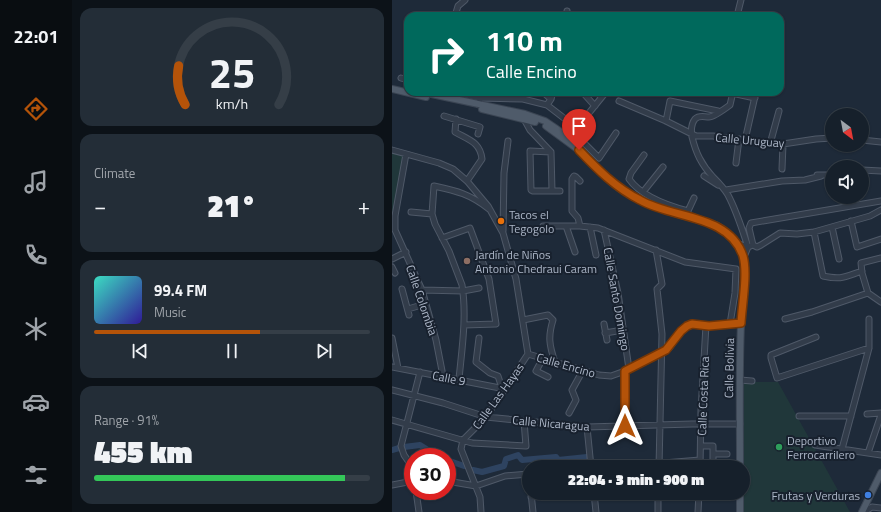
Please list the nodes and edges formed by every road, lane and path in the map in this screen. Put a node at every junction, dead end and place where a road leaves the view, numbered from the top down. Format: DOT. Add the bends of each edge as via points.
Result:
graph roads {
  1 [pos="465,0"];
  2 [pos="741,0"];
  3 [pos="456,12"];
  4 [pos="737,12"];
  5 [pos="401,78"];
  6 [pos="404,79"];
  7 [pos="392,85"];
  8 [pos="404,88"];
  9 [pos="392,89"];
  10 [pos="404,92"];
  11 [pos="423,96"];
  12 [pos="447,96"];
  13 [pos="465,96"];
  14 [pos="548,96"];
  15 [pos="552,96"];
  16 [pos="586,96"];
  17 [pos="732,96"];
  18 [pos="747,96"];
  19 [pos="602,97"];
  20 [pos="756,98"];
  21 [pos="551,99"];
  22 [pos="479,101"];
  23 [pos="619,101"];
  24 [pos="547,105"];
  25 [pos="595,106"];
  26 [pos="718,111"];
  27 [pos="779,111"];
  28 [pos="444,116"];
  29 [pos="456,119"];
  30 [pos="524,119"];
  31 [pos="666,121"];
  32 [pos="574,129"];
  33 [pos="616,133"];
  34 [pos="478,134"];
  35 [pos="692,134"];
  36 [pos="825,138"];
  37 [pos="739,139"];
  38 [pos="745,140"];
  39 [pos="508,141"];
  40 [pos="869,141"];
  41 [pos="881,142"];
  42 [pos="770,144"];
  43 [pos="783,144"];
  44 [pos="392,150"];
  45 [pos="579,150"];
  46 [pos="552,152"];
  47 [pos="406,154"];
  48 [pos="644,155"];
  49 [pos="743,164"];
  50 [pos="663,167"];
  51 [pos="782,169"];
  52 [pos="869,170"];
  53 [pos="881,171"];
  54 [pos="704,176"];
  55 [pos="825,176"];
  56 [pos="467,181"];
  57 [pos="580,181"];
  58 [pos="724,188"];
  59 [pos="552,191"];
  60 [pos="560,191"];
  61 [pos="643,192"];
  62 [pos="694,198"];
  63 [pos="881,201"];
  64 [pos="670,209"];
  65 [pos="881,210"];
  66 [pos="491,211"];
  67 [pos="410,212"];
  68 [pos="432,214"];
  69 [pos="851,221"];
  70 [pos="544,226"];
  71 [pos="566,226"];
  72 [pos="580,226"];
  73 [pos="590,227"];
  74 [pos="832,227"];
  75 [pos="604,230"];
  76 [pos="814,232"];
  77 [pos="503,233"];
  78 [pos="442,238"];
  79 [pos="881,239"];
  80 [pos="736,243"];
  81 [pos="750,246"];
  82 [pos="656,250"];
  83 [pos="406,252"];
  84 [pos="575,252"];
  85 [pos="596,255"];
  86 [pos="744,258"];
  87 [pos="881,258"];
  88 [pos="392,259"];
  89 [pos="839,259"];
  90 [pos="392,267"];
  91 [pos="862,271"];
  92 [pos="395,273"];
  93 [pos="479,288"];
  94 [pos="402,289"];
  95 [pos="422,290"];
  96 [pos="463,290"];
  97 [pos="868,293"];
  98 [pos="881,302"];
  99 [pos="425,304"];
  100 [pos="408,308"];
  101 [pos="409,315"];
  102 [pos="785,319"];
  103 [pos="869,319"];
  104 [pos="523,320"];
  105 [pos="741,323"];
  106 [pos="604,324"];
  107 [pos="730,324"];
  108 [pos="464,325"];
  109 [pos="706,325"];
  110 [pos="623,330"];
  111 [pos="606,333"];
  112 [pos="816,337"];
  113 [pos="392,338"];
  114 [pos="478,338"];
  115 [pos="606,340"];
  116 [pos="869,348"];
  117 [pos="661,353"];
  118 [pos="528,354"];
  119 [pos="543,358"];
  120 [pos="555,362"];
  121 [pos="392,367"];
  122 [pos="398,368"];
  123 [pos="582,370"];
  124 [pos="627,370"];
  125 [pos="420,372"];
  126 [pos="443,376"];
  127 [pos="548,377"];
  128 [pos="459,379"];
  129 [pos="740,380"];
  130 [pos="752,381"];
  131 [pos="503,389"];
  132 [pos="392,390"];
  133 [pos="414,396"];
  134 [pos="569,413"];
  135 [pos="867,414"];
  136 [pos="881,414"];
  137 [pos="799,416"];
  138 [pos="851,416"];
  139 [pos="486,417"];
  140 [pos="392,420"];
  141 [pos="524,421"];
  142 [pos="406,424"];
  143 [pos="701,424"];
  144 [pos="740,424"];
  145 [pos="660,425"];
  146 [pos="625,426"];
  147 [pos="587,427"];
  148 [pos="463,440"];
  149 [pos="815,445"];
  150 [pos="701,446"];
  151 [pos="842,449"];
  152 [pos="868,453"];
  153 [pos="713,454"];
  154 [pos="727,454"];
  155 [pos="404,455"];
  156 [pos="881,455"];
  157 [pos="590,460"];
  158 [pos="659,460"];
  159 [pos="700,460"];
  160 [pos="713,460"];
  161 [pos="740,460"];
  162 [pos="881,473"];
  163 [pos="522,476"];
  164 [pos="878,482"];
  165 [pos="404,483"];
  166 [pos="456,483"];
  167 [pos="392,485"];
  168 [pos="476,486"];
  169 [pos="417,500"];
  170 [pos="532,500"];
  171 [pos="595,500"];
  172 [pos="658,500"];
  173 [pos="699,500"];
  174 [pos="740,500"];
  175 [pos="881,508"];
  176 [pos="419,512"];
  177 [pos="481,512"];
  178 [pos="533,512"];
  179 [pos="596,512"];
  180 [pos="658,512"];
  181 [pos="698,512"];
  182 [pos="740,512"];
  183 [pos="863,512"];
  1 -- 3 [label="street" via="458,6"];
  2 -- 4 [label="street"];
  5 -- 6 [label="street"];
  7 -- 8 [label="main road"];
  9 -- 10 [label="main road"];
  11 -- 30 [label="main road"];
  12 -- 22 [label="main road"];
  13 -- 22 [label="street"];
  14 -- 21 [label="street"];
  15 -- 21 [label="street"];
  16 -- 25 [label="street"];
  17 -- 26 [label="street" via="730,105"];
  18 -- 20 [label="street"];
  19 -- 25 [label="street"];
  20 -- 38 [label="street"];
  21 -- 24 [label="street"];
  22 -- 24 [label="street" via="524,99"];
  22 -- 45 [label="main road" via="545,121 570,138"];
  23 -- 31 [label="street"];
  24 -- 32 [label="street"];
  25 -- 32 [label="street"];
  26 -- 31 [label="street" via="670,101"];
  26 -- 35 [label="street" via="714,116 696,118 692,124"];
  27 -- 42 [label="street"];
  28 -- 29 [label="street"];
  29 -- 34 [label="street" via="480,127"];
  29 -- 56 [label="street" via="455,132 477,144 481,151 482,159"];
  30 -- 45 [label="main road" via="544,125"];
  30 -- 46 [label="street" via="530,130"];
  31 -- 35 [label="street"];
  32 -- 33 [label="street" via="579,138 599,158"];
  35 -- 37 [label="street, Calle Uruguay"];
  35 -- 58 [label="street" via="695,151"];
  36 -- 43 [label="street, Calle Uruguay"];
  37 -- 38 [label="street, Calle Uruguay"];
  37 -- 49 [label="street" via="734,163"];
  38 -- 42 [label="street, Calle Uruguay"];
  39 -- 77 [label="street" via="504,173"];
  40 -- 41 [label="street"];
  42 -- 43 [label="street, Calle Uruguay"];
  43 -- 51 [label="street"];
  44 -- 47 [label="street, Calle Las Hayas"];
  45 -- 64 [label="main road, Calle Bolivia" via="619,188 640,200"];
  46 -- 59 [label="street"];
  46 -- 59 [label="street" via="530,152 531,190"];
  47 -- 56 [label="street, Calle Las Hayas" via="453,169"];
  47 -- 83 [label="street, Calle Colombia" via="403,185 395,216 395,230"];
  48 -- 61 [label="street" via="631,173 630,179"];
  50 -- 61 [label="street"];
  52 -- 53 [label="street"];
  54 -- 58 [label="street"];
  55 -- 58 [label="street"];
  56 -- 66 [label="street, Calle Las Hayas"];
  57 -- 72 [label="street" via="574,176 572,179 572,211"];
  58 -- 81 [label="street"];
  59 -- 60 [label="street"];
  61 -- 64 [label="street"];
  62 -- 64 [label="street" via="688,211"];
  63 -- 81 [label="street" via="751,223"];
  64 -- 80 [label="main road, Calle Bolivia" via="716,226 729,234"];
  65 -- 69 [label="street"];
  66 -- 68 [label="street" via="477,200 457,191 434,186"];
  66 -- 77 [label="street, Calle Las Hayas"];
  67 -- 68 [label="street"];
  68 -- 78 [label="street"];
  69 -- 74 [label="street"];
  69 -- 79 [label="street" via="857,247"];
  70 -- 71 [label="street"];
  71 -- 72 [label="street"];
  71 -- 84 [label="street"];
  72 -- 73 [label="street"];
  73 -- 75 [label="street"];
  73 -- 85 [label="street"];
  74 -- 76 [label="street"];
  74 -- 89 [label="street"];
  75 -- 82 [label="street"];
  75 -- 110 [label="street, Calle Santo Domingo"];
  76 -- 81 [label="street" via="780,233 757,247"];
  76 -- 91 [label="street" via="823,276 836,279"];
  77 -- 104 [label="street, Calle Las Hayas" via="516,279"];
  78 -- 96 [label="street"];
  78 -- 108 [label="street" via="470,228 491,287 496,324"];
  80 -- 81 [label="street"];
  80 -- 86 [label="main road, Calle Bolivia"];
  81 -- 86 [label="street"];
  82 -- 107 [label="street" via="692,264 736,269"];
  82 -- 117 [label="street" via="662,284 657,289 661,319"];
  83 -- 88 [label="street"];
  83 -- 95 [label="street, Calle Colombia"];
  86 -- 105 [label="main road, Calle Bolivia"];
  87 -- 91 [label="street" via="861,263"];
  90 -- 92 [label="street"];
  91 -- 97 [label="street"];
  93 -- 96 [label="street"];
  94 -- 100 [label="street"];
  95 -- 96 [label="street"];
  95 -- 99 [label="street, Calle Colombia"];
  96 -- 108 [label="street"];
  97 -- 98 [label="street"];
  97 -- 102 [label="street"];
  99 -- 100 [label="street"];
  99 -- 126 [label="street, Calle Colombia"];
  100 -- 101 [label="street"];
  103 -- 116 [label="street"];
  104 -- 118 [label="street, Calle Las Hayas"];
  104 -- 120 [label="street" via="551,316 553,320 550,329 550,348"];
  105 -- 107 [label="street, Calle Encino"];
  105 -- 129 [label="main road, Calle Bolivia"];
  106 -- 111 [label="street"];
  107 -- 109 [label="street, Calle Encino"];
  108 -- 128 [label="street"];
  109 -- 117 [label="street, Calle Encino" via="687,326 670,347"];
  109 -- 143 [label="street, Calle Costa Rica"];
  110 -- 111 [label="street"];
  110 -- 124 [label="street, Calle Santo Domingo"];
  111 -- 115 [label="street"];
  112 -- 116 [label="street" via="771,355 777,378"];
  113 -- 122 [label="street"];
  114 -- 131 [label="street" via="476,362 498,376"];
  116 -- 138 [label="street"];
  117 -- 124 [label="street, Calle Encino"];
  117 -- 145 [label="street"];
  118 -- 119 [label="street, Calle Encino"];
  118 -- 131 [label="street, Calle Las Hayas"];
  119 -- 120 [label="street, Calle Encino"];
  119 -- 127 [label="street" via="536,371"];
  120 -- 123 [label="street, Calle Encino"];
  121 -- 122 [label="street, Calle 9"];
  122 -- 125 [label="street, Calle 9"];
  123 -- 124 [label="street, Calle Encino" via="611,376"];
  123 -- 134 [label="street" via="572,390 576,400"];
  124 -- 146 [label="street, Calle Santo Domingo"];
  125 -- 126 [label="street, Calle 9"];
  125 -- 133 [label="street"];
  126 -- 128 [label="street, Calle 9"];
  128 -- 131 [label="street, Calle 9"];
  129 -- 130 [label="street"];
  129 -- 144 [label="main road, Calle Bolivia"];
  131 -- 139 [label="street, Calle Las Hayas"];
  132 -- 133 [label="street, Calle Nicaragua"];
  133 -- 139 [label="street, Calle Nicaragua"];
  133 -- 142 [label="street"];
  135 -- 136 [label="street"];
  136 -- 152 [label="street"];
  137 -- 138 [label="street"];
  138 -- 151 [label="street"];
  139 -- 141 [label="street, Calle Nicaragua"];
  139 -- 148 [label="street, Calle Las Hayas"];
  140 -- 142 [label="street"];
  141 -- 147 [label="street, Calle Nicaragua"];
  141 -- 148 [label="street" via="526,446 482,445"];
  142 -- 148 [label="street"];
  142 -- 155 [label="street" via="401,446"];
  143 -- 144 [label="street, Calle Nicaragua"];
  143 -- 145 [label="street, Calle Nicaragua"];
  143 -- 150 [label="street, Calle Costa Rica"];
  144 -- 161 [label="main road, Calle Bolivia"];
  145 -- 146 [label="street, Calle Nicaragua"];
  145 -- 158 [label="street"];
  146 -- 147 [label="street, Calle Nicaragua"];
  147 -- 157 [label="street"];
  148 -- 168 [label="street, Calle Las Hayas" via="462,449"];
  149 -- 151 [label="street"];
  150 -- 153 [label="street" via="713,446"];
  150 -- 159 [label="street, Calle Costa Rica"];
  151 -- 152 [label="street"];
  152 -- 156 [label="street"];
  153 -- 154 [label="street"];
  153 -- 160 [label="street"];
  162 -- 164 [label="main road"];
  163 -- 168 [label="street" via="505,476"];
  164 -- 183 [label="main road"];
  165 -- 167 [label="street"];
  166 -- 168 [label="street"];
  168 -- 177 [label="street, Calle Las Hayas"];
  169 -- 176 [label="street"];
  170 -- 178 [label="street"];
  171 -- 179 [label="street"];
  172 -- 180 [label="street"];
  173 -- 181 [label="street"];
  174 -- 182 [label="main road"];
  175 -- 183 [label="street" via="872,507"];
}
